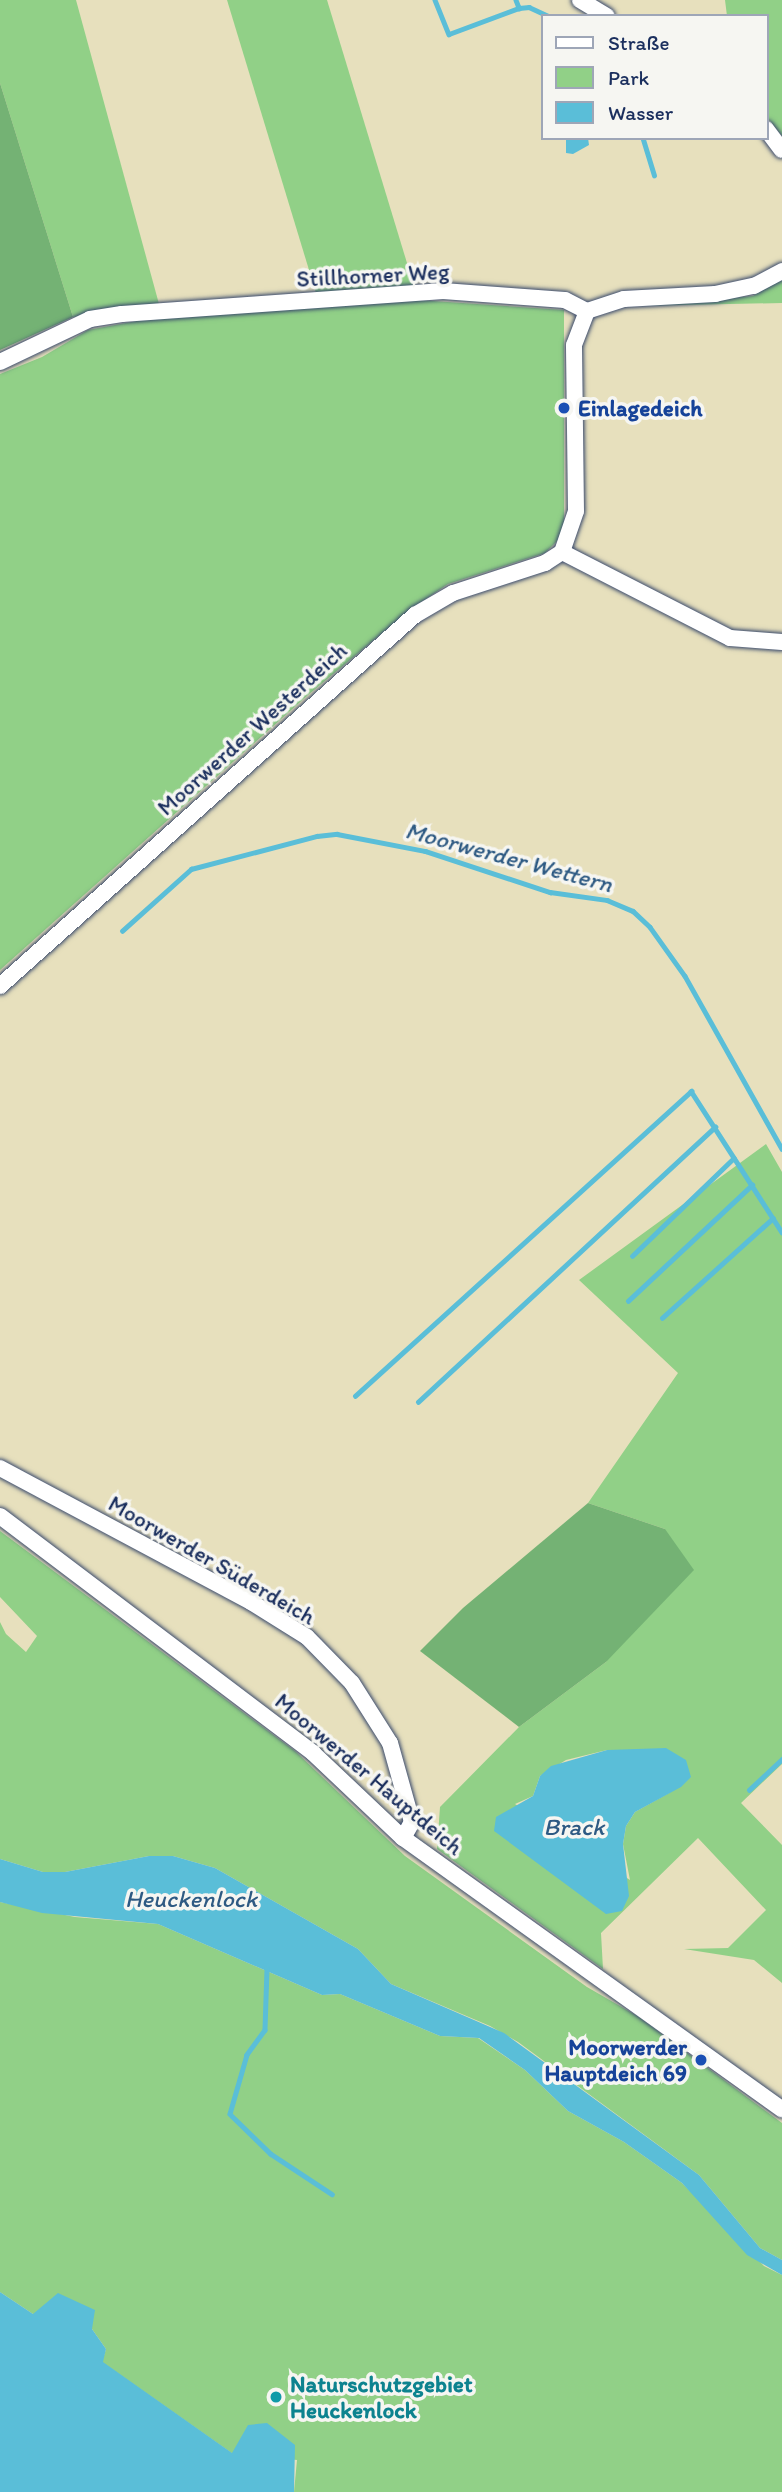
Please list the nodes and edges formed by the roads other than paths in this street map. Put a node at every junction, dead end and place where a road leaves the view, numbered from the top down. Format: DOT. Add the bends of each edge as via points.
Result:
graph roads {
  1 [pos="580,0"];
  2 [pos="604,14"];
  3 [pos="768,132"];
  4 [pos="782,150"];
  5 [pos="782,271"];
  6 [pos="587,311"];
  7 [pos="0,362"];
  8 [pos="562,552"];
  9 [pos="782,642"];
  10 [pos="0,986"];
  11 [pos="0,1468"];
  12 [pos="0,1516"];
  13 [pos="402,1838"];
  14 [pos="782,2109"];
  1 -- 2 [label="street"];
  3 -- 4 [label="street"];
  5 -- 6 [label="street" via="754,286 715,294 624,299"];
  6 -- 7 [label="street, Stillhorner Weg" via="565,300 443,291 122,314 90,319"];
  6 -- 8 [label="street" via="574,345 576,512"];
  8 -- 9 [label="street" via="730,638"];
  8 -- 10 [label="street, Moorwerder Westerdeich" via="453,593 415,615"];
  11 -- 13 [label="street, Moorwerder Süderdeich" via="251,1602 307,1637 352,1683 390,1743 412,1822"];
  12 -- 13 [label="street, Moorwerder Hauptdeich" via="313,1753"];
  13 -- 14 [label="street, Moorwerder Hauptdeich"];
}
